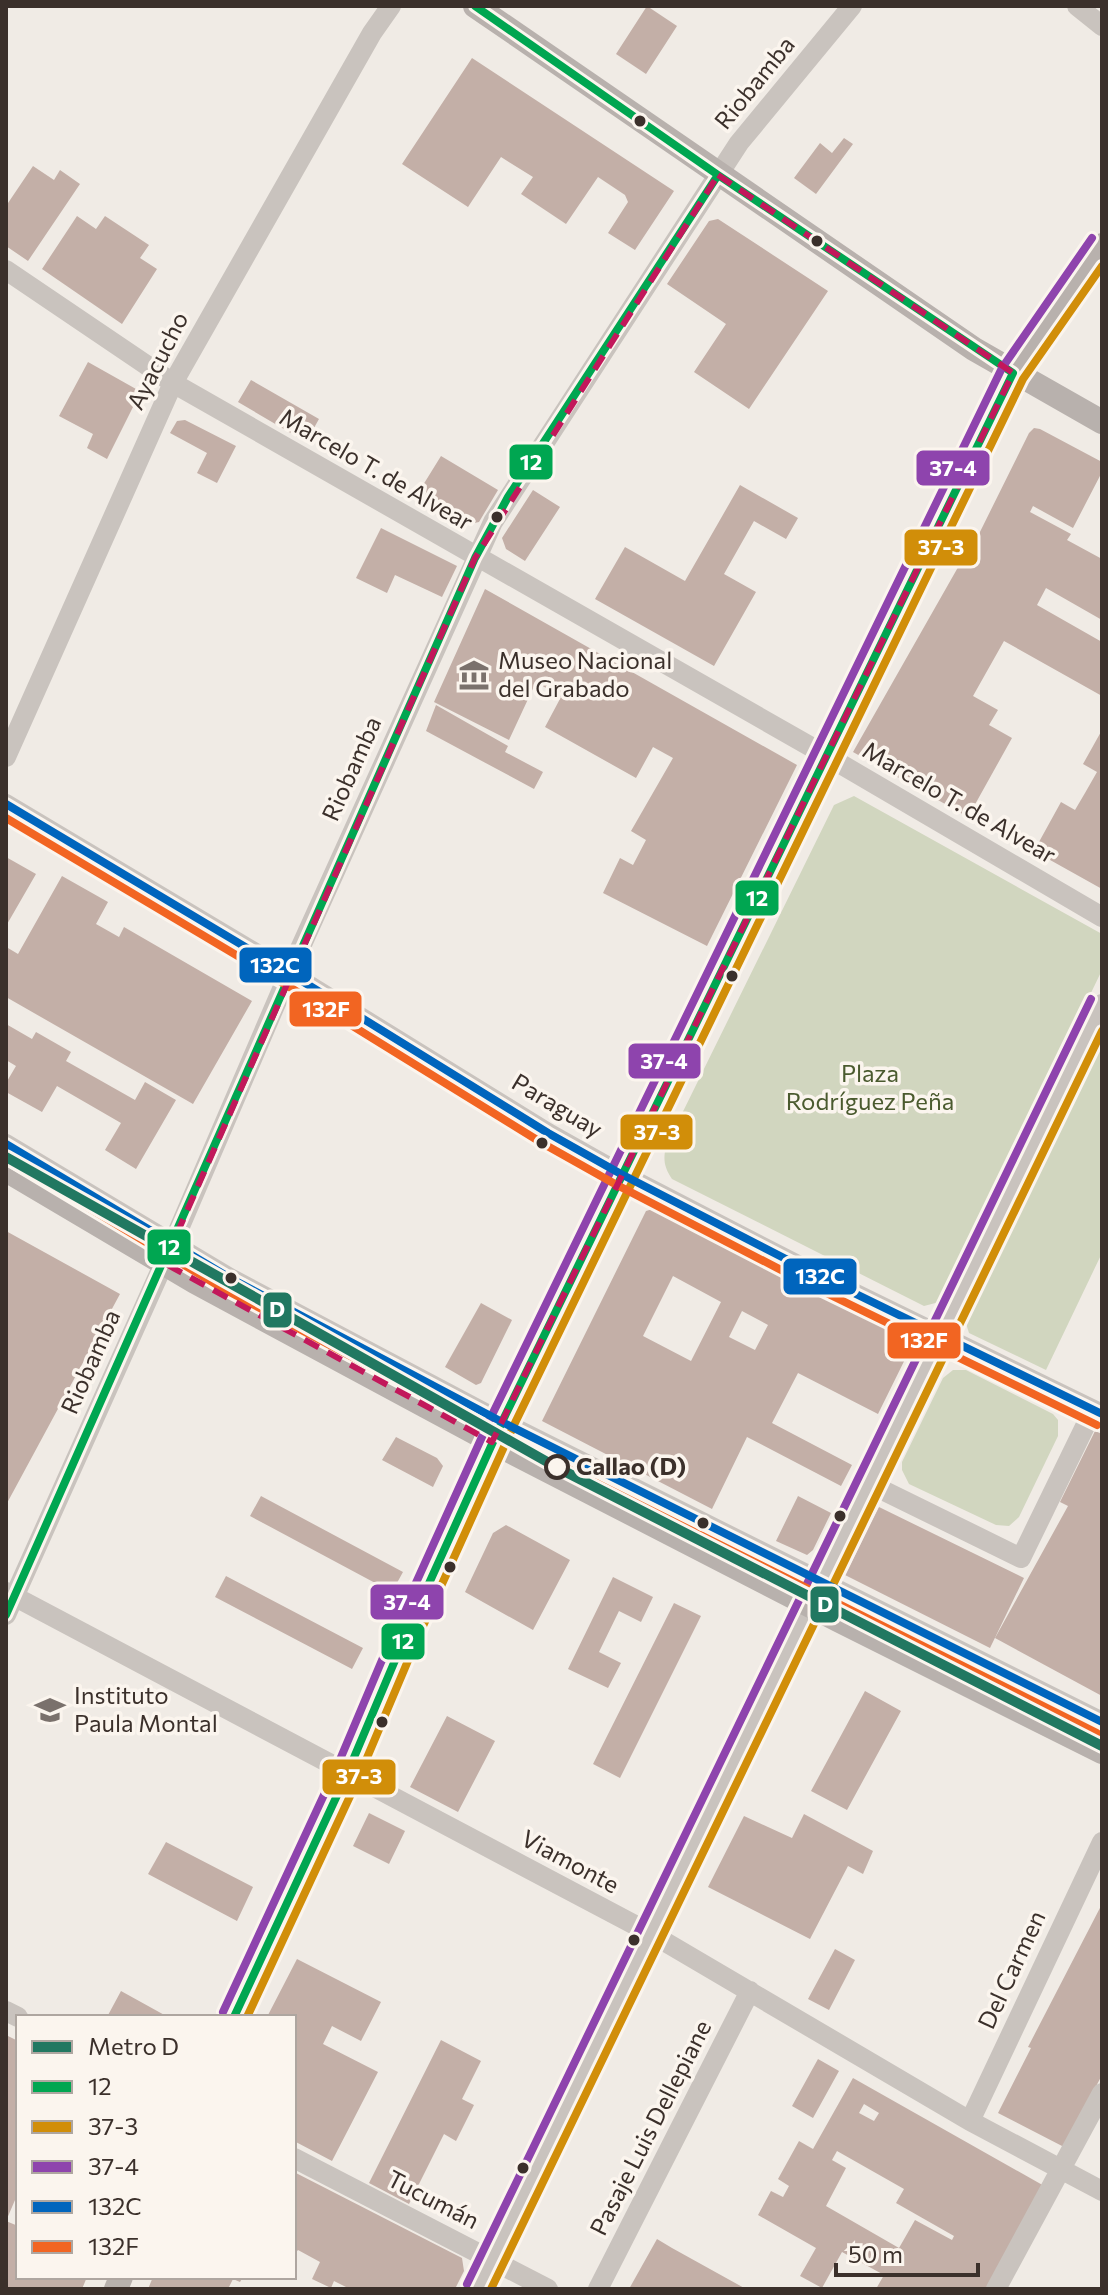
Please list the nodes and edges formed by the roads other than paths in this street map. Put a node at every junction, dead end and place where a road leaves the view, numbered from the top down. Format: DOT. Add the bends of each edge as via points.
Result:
graph roads {
  1 [pos="391,6"];
  2 [pos="475,6"];
  3 [pos="852,6"];
  4 [pos="1077,6"];
  5 [pos="1102,26"];
  6 [pos="718,175"];
  7 [pos="1102,245"];
  8 [pos="6,270"];
  9 [pos="1013,373"];
  10 [pos="173,383"];
  11 [pos="1102,422"];
  12 [pos="475,558"];
  13 [pos="827,756"];
  14 [pos="6,757"];
  15 [pos="6,804"];
  16 [pos="1102,917"];
  17 [pos="289,973"];
  18 [pos="1102,1004"];
  19 [pos="6,1144"];
  20 [pos="6,1170"];
  21 [pos="621,1174"];
  22 [pos="168,1254"];
  23 [pos="943,1334"];
  24 [pos="1097,1412"];
  25 [pos="497,1432"];
  26 [pos="868,1483"];
  27 [pos="819,1582"];
  28 [pos="9,1601"];
  29 [pos="808,1605"];
  30 [pos="1102,1722"];
  31 [pos="1102,1752"];
  32 [pos="347,1774"];
  33 [pos="1102,1842"];
  34 [pos="650,1933"];
  35 [pos="750,1991"];
  36 [pos="235,2015"];
  37 [pos="1102,2093"];
  38 [pos="970,2121"];
  39 [pos="296,2159"];
  40 [pos="1061,2169"];
  41 [pos="1102,2191"];
  42 [pos="493,2260"];
  43 [pos="478,2289"];
  44 [pos="548,2289"];
  45 [pos="598,2289"];
  46 [pos="996,2289"];
  1 -- 10 [label="street, Ayacucho"];
  2 -- 6 [label="main road"];
  3 -- 6 [label="street, Riobamba"];
  4 -- 5 [label="street"];
  6 -- 9 [label="main road"];
  6 -- 12 [label="street, Riobamba" via="508,497"];
  7 -- 9 [label="main road"];
  8 -- 10 [label="street, Marcelo T. de Alvear"];
  9 -- 11 [label="main road"];
  9 -- 13 [label="main road"];
  10 -- 12 [label="street, Marcelo T. de Alvear"];
  10 -- 14 [label="street, Ayacucho"];
  12 -- 13 [label="street, Marcelo T. de Alvear"];
  12 -- 17 [label="street, Riobamba"];
  13 -- 16 [label="street, Marcelo T. de Alvear"];
  13 -- 21 [label="main road"];
  15 -- 17 [label="street, Paraguay"];
  17 -- 21 [label="street, Paraguay"];
  17 -- 22 [label="street, Riobamba"];
  18 -- 23 [label="street"];
  19 -- 22 [label="street"];
  20 -- 22 [label="main road"];
  21 -- 23 [label="street, Paraguay"];
  21 -- 25 [label="main road"];
  22 -- 25 [label="main road"];
  22 -- 28 [label="street, Riobamba"];
  23 -- 24 [label="street, Paraguay"];
  23 -- 26 [label="street"];
  24 -- 26 [label="street" via="1021,1558"];
  25 -- 27 [label="street"];
  25 -- 29 [label="main road"];
  25 -- 32 [label="main road"];
  26 -- 27 [label="street"];
  27 -- 29 [label="street"];
  27 -- 30 [label="street"];
  28 -- 32 [label="street, Viamonte"];
  29 -- 31 [label="main road"];
  29 -- 34 [label="street"];
  32 -- 34 [label="street, Viamonte"];
  32 -- 36 [label="main road"];
  33 -- 38 [label="street, Del Carmen"];
  34 -- 35 [label="street, Viamonte"];
  34 -- 42 [label="street"];
  35 -- 38 [label="street, Viamonte"];
  35 -- 45 [label="street, Pasaje Luis Dellepiane"];
  37 -- 40 [label="street"];
  38 -- 40 [label="street, Viamonte"];
  39 -- 42 [label="street, Tucumán"];
  40 -- 41 [label="street, Viamonte"];
  40 -- 46 [label="street"];
  42 -- 43 [label="street"];
  42 -- 44 [label="street, Tucumán"];
}
